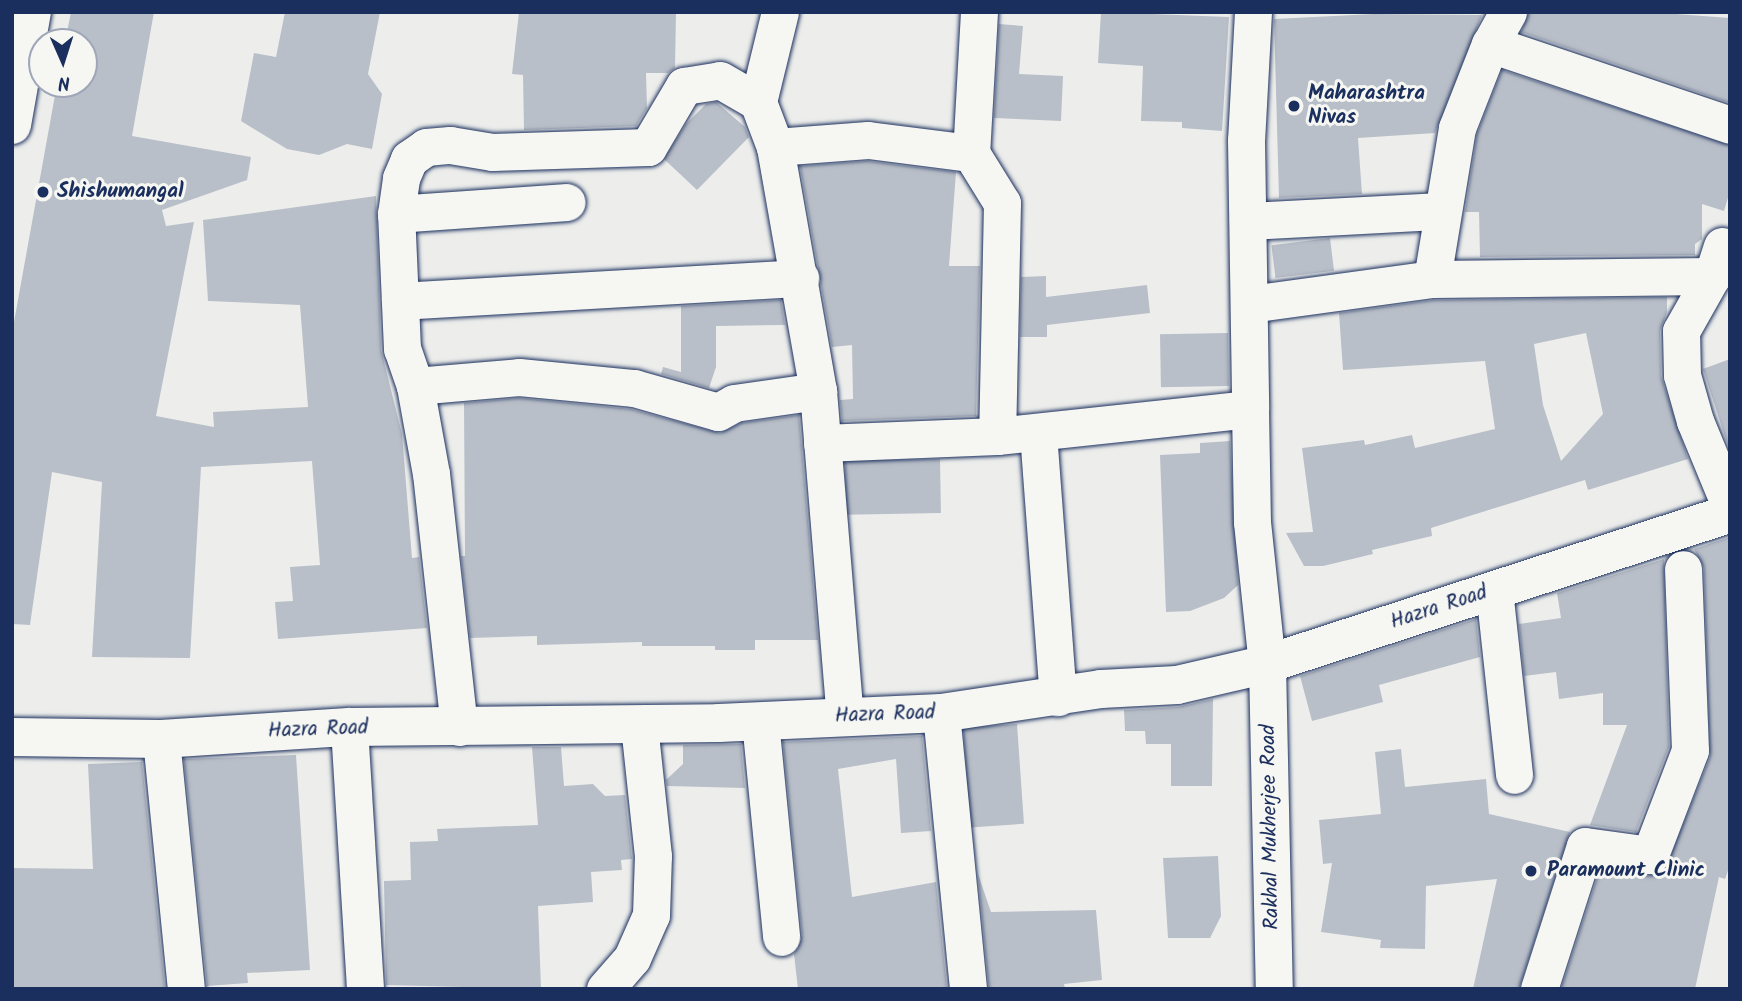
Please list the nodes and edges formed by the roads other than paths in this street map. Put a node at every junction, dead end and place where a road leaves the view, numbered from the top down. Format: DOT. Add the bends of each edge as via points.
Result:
graph roads {
  1 [pos="32,12"];
  2 [pos="780,12"];
  3 [pos="979,12"];
  4 [pos="1250,13"];
  5 [pos="1497,21"];
  6 [pos="758,102"];
  7 [pos="12,125"];
  8 [pos="1730,125"];
  9 [pos="775,148"];
  10 [pos="971,153"];
  11 [pos="567,202"];
  12 [pos="1442,211"];
  13 [pos="396,214"];
  14 [pos="1248,221"];
  15 [pos="800,278"];
  16 [pos="1432,279"];
  17 [pos="400,301"];
  18 [pos="1250,303"];
  19 [pos="415,386"];
  20 [pos="817,391"];
  21 [pos="1250,409"];
  22 [pos="1038,433"];
  23 [pos="997,436"];
  24 [pos="822,443"];
  25 [pos="1730,506"];
  26 [pos="1730,514"];
  27 [pos="1683,569"];
  28 [pos="1494,590"];
  29 [pos="1267,664"];
  30 [pos="1058,697"];
  31 [pos="941,713"];
  32 [pos="845,716"];
  33 [pos="760,721"];
  34 [pos="639,726"];
  35 [pos="349,727"];
  36 [pos="459,727"];
  37 [pos="12,737"];
  38 [pos="161,739"];
  39 [pos="1514,775"];
  40 [pos="781,937"];
  41 [pos="186,989"];
  42 [pos="365,989"];
  43 [pos="605,989"];
  44 [pos="968,989"];
  45 [pos="1274,989"];
  46 [pos="1539,989"];
  1 -- 7 [label="main road"];
  2 -- 6 [label="street"];
  3 -- 10 [label="street"];
  4 -- 14 [label="street, Rakhal Mukherjee Road"];
  5 -- 8 [label="street"];
  5 -- 12 [label="street" via="1457,128"];
  6 -- 9 [label="street"];
  6 -- 13 [label="street" via="720,80 684,86 648,147 492,152 450,145 426,147 409,159"];
  9 -- 10 [label="street" via="868,140"];
  9 -- 15 [label="street"];
  10 -- 23 [label="street" via="1002,203"];
  11 -- 13 [label="street"];
  12 -- 14 [label="street"];
  12 -- 16 [label="street"];
  13 -- 17 [label="street"];
  14 -- 18 [label="street, Rakhal Mukherjee Road"];
  15 -- 17 [label="street"];
  15 -- 20 [label="street"];
  16 -- 18 [label="street"];
  16 -- 25 [label="street" via="1717,261 1681,331 1682,375 1695,421"];
  17 -- 19 [label="street" via="402,349"];
  18 -- 21 [label="street, Rakhal Mukherjee Road"];
  19 -- 20 [label="street" via="532,378 634,388 718,412 734,403"];
  19 -- 36 [label="street" via="431,474"];
  20 -- 24 [label="street"];
  21 -- 22 [label="street"];
  21 -- 29 [label="street, Rakhal Mukherjee Road" via="1252,522"];
  22 -- 23 [label="street"];
  22 -- 30 [label="street"];
  23 -- 24 [label="street"];
  24 -- 32 [label="street"];
  26 -- 28 [label="main road, Hazra Road"];
  27 -- 46 [label="street" via="1690,750 1650,855 1585,846"];
  28 -- 29 [label="main road, Hazra Road"];
  28 -- 39 [label="street"];
  29 -- 30 [label="main road, Hazra Road" via="1177,685 1101,689"];
  29 -- 45 [label="street, Rakhal Mukherjee Road"];
  30 -- 31 [label="main road, Hazra Road"];
  31 -- 32 [label="main road, Hazra Road"];
  31 -- 44 [label="street"];
  32 -- 33 [label="main road, Hazra Road"];
  33 -- 34 [label="main road, Hazra Road"];
  33 -- 40 [label="street"];
  34 -- 36 [label="main road, Hazra Road"];
  34 -- 43 [label="street" via="653,856 650,915 632,958"];
  35 -- 36 [label="main road, Hazra Road"];
  35 -- 38 [label="main road, Hazra Road"];
  35 -- 42 [label="street"];
  37 -- 38 [label="main road, Hazra Road"];
  38 -- 41 [label="street"];
}
